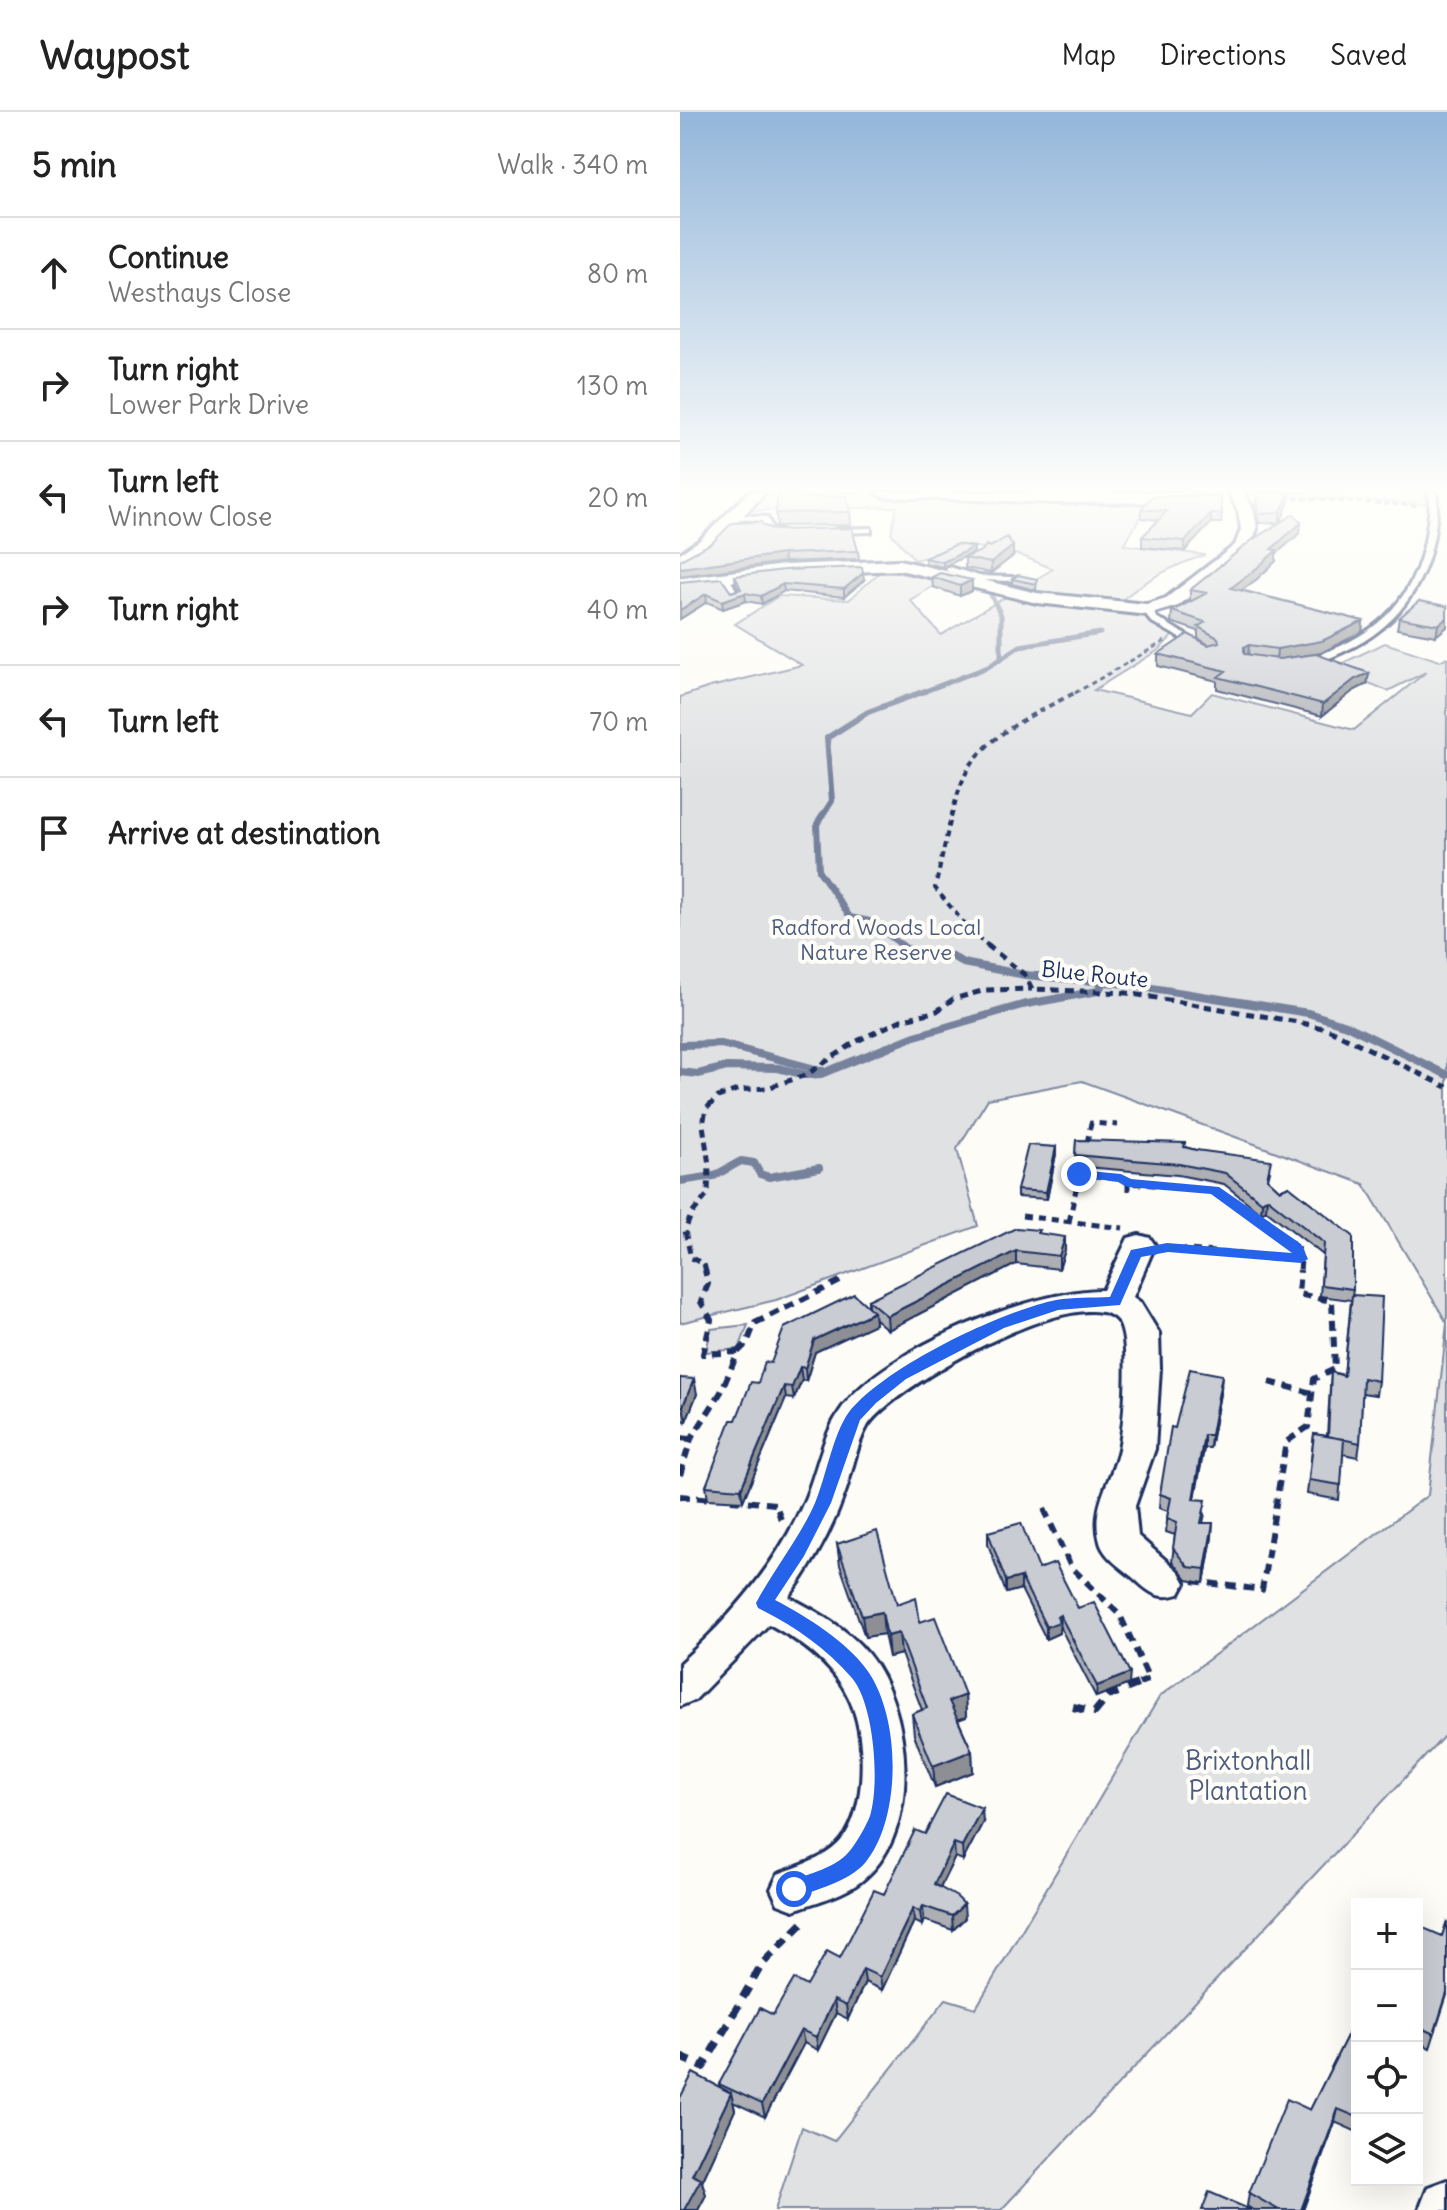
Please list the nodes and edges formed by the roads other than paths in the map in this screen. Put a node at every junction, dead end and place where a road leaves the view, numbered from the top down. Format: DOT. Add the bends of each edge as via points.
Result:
graph roads {
  1 [pos="732,590"];
  2 [pos="1009,590"];
  3 [pos="1187,590"];
  4 [pos="1414,590"];
  5 [pos="735,595"];
  6 [pos="1148,610"];
  7 [pos="1212,652"];
  8 [pos="1294,664"];
  9 [pos="1133,1242"];
  10 [pos="1115,1301"];
  11 [pos="1161,1580"];
  12 [pos="764,1603"];
  13 [pos="680,1688"];
  14 [pos="794,1889"];
  1 -- 5 [label="lane"];
  2 -- 6 [label="street" via="1037,598"];
  3 -- 6 [label="street"];
  4 -- 8 [label="lane" via="1387,621 1344,649"];
  6 -- 7 [label="lane" via="1153,619"];
  9 -- 10 [label="street"];
  10 -- 11 [label="street" via="1128,1310 1142,1333 1143,1368 1137,1449 1116,1506 1119,1542"];
  10 -- 12 [label="street" via="1057,1305 999,1325 900,1375 880,1391 854,1418 823,1503"];
  12 -- 13 [label="street"];
  12 -- 14 [label="street" via="807,1625 861,1675 876,1710 885,1775 879,1818 857,1857 835,1873"];
}
